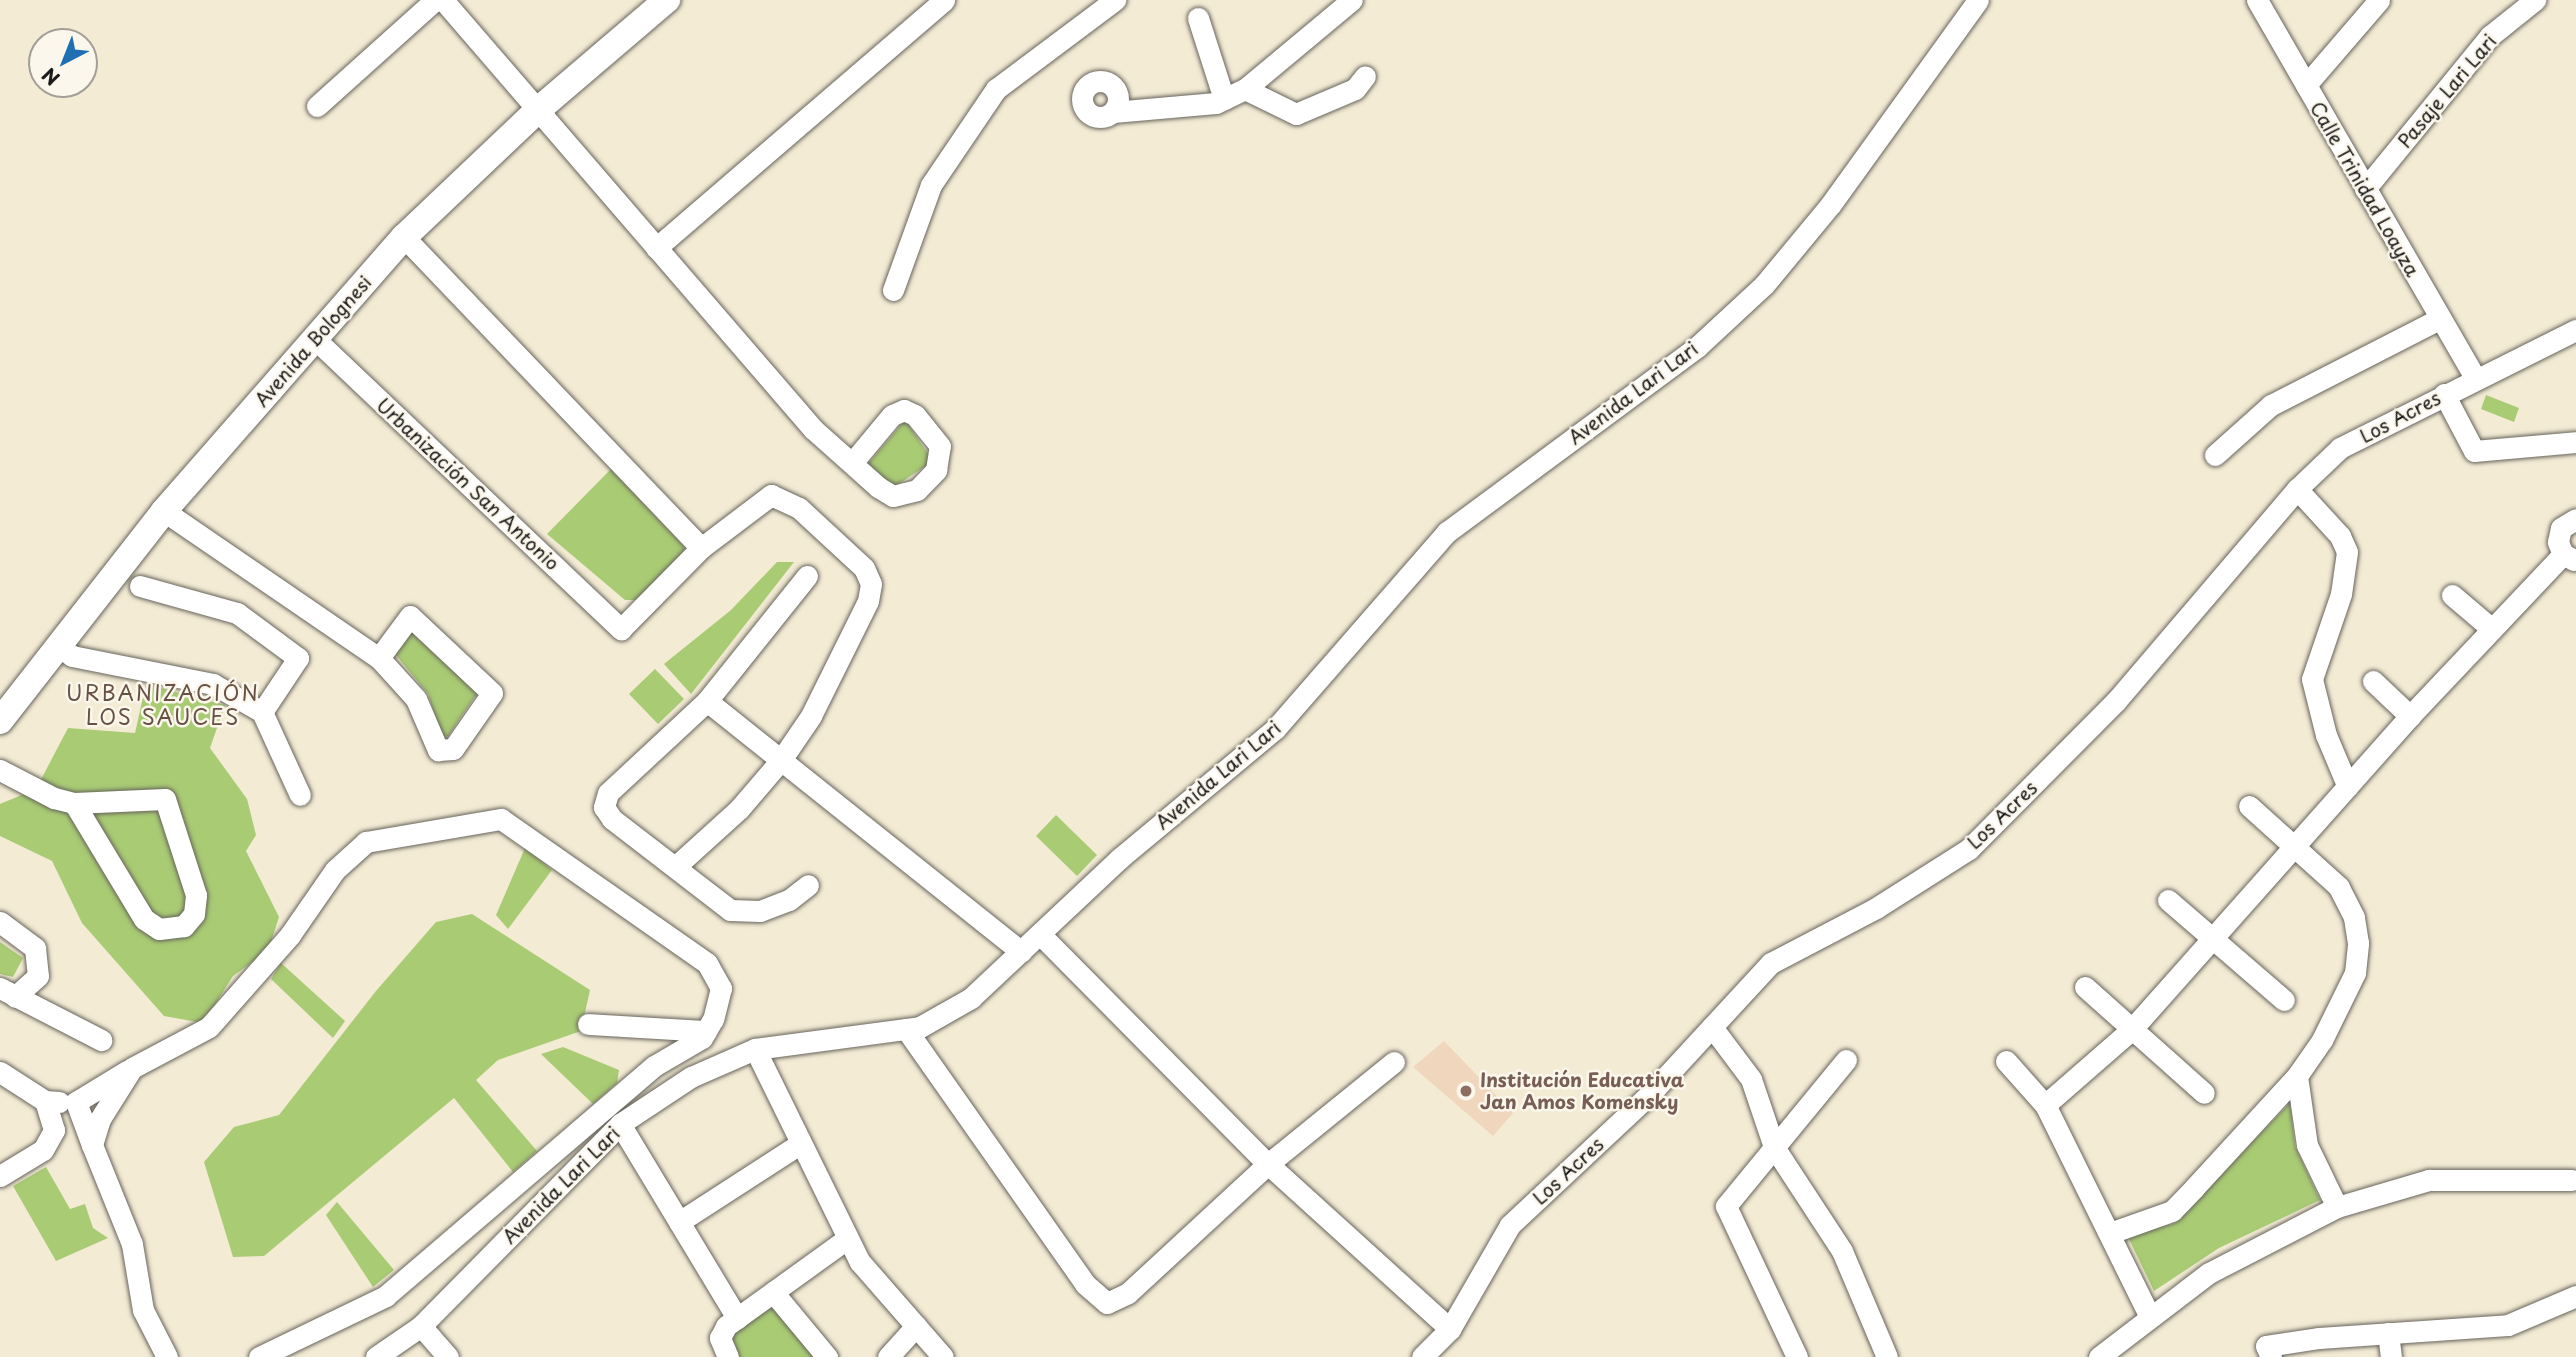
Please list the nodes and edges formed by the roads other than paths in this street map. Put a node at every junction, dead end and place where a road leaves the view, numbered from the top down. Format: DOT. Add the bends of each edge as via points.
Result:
graph roads {
  1 [pos="435,0"];
  2 [pos="443,0"];
  3 [pos="667,0"];
  4 [pos="944,0"];
  5 [pos="1115,0"];
  6 [pos="1352,0"];
  7 [pos="2257,0"];
  8 [pos="2379,0"];
  9 [pos="2535,0"];
  10 [pos="1970,4"];
  11 [pos="1198,18"];
  12 [pos="1365,76"];
  13 [pos="2306,85"];
  14 [pos="1245,89"];
  15 [pos="1224,99"];
  16 [pos="317,106"];
  17 [pos="537,110"];
  18 [pos="1113,112"];
  19 [pos="2365,189"];
  20 [pos="404,237"];
  21 [pos="656,248"];
  22 [pos="893,290"];
  23 [pos="2439,318"];
  24 [pos="2576,330"];
  25 [pos="315,339"];
  26 [pos="2475,377"];
  27 [pos="2444,394"];
  28 [pos="2576,442"];
  29 [pos="2215,455"];
  30 [pos="852,463"];
  31 [pos="2297,489"];
  32 [pos="164,511"];
  33 [pos="2576,519"];
  34 [pos="701,548"];
  35 [pos="2570,558"];
  36 [pos="807,576"];
  37 [pos="140,586"];
  38 [pos="2452,595"];
  39 [pos="2492,629"];
  40 [pos="59,646"];
  41 [pos="379,658"];
  42 [pos="2373,681"];
  43 [pos="707,701"];
  44 [pos="262,712"];
  45 [pos="2410,716"];
  46 [pos="0,721"];
  47 [pos="781,760"];
  48 [pos="0,770"];
  49 [pos="2348,787"];
  50 [pos="300,795"];
  51 [pos="74,803"];
  52 [pos="2249,806"];
  53 [pos="2297,846"];
  54 [pos="675,867"];
  55 [pos="808,885"];
  56 [pos="2168,900"];
  57 [pos="0,922"];
  58 [pos="1040,934"];
  59 [pos="2213,939"];
  60 [pos="1021,952"];
  61 [pos="2085,988"];
  62 [pos="8,992"];
  63 [pos="2284,1000"];
  64 [pos="588,1024"];
  65 [pos="1712,1027"];
  66 [pos="906,1029"];
  67 [pos="2132,1029"];
  68 [pos="706,1031"];
  69 [pos="101,1040"];
  70 [pos="755,1049"];
  71 [pos="681,1052"];
  72 [pos="1846,1060"];
  73 [pos="2006,1061"];
  74 [pos="1394,1062"];
  75 [pos="132,1068"];
  76 [pos="0,1072"];
  77 [pos="2297,1076"];
  78 [pos="691,1077"];
  79 [pos="2204,1093"];
  80 [pos="46,1101"];
  81 [pos="76,1102"];
  82 [pos="2045,1105"];
  83 [pos="620,1124"];
  84 [pos="801,1143"];
  85 [pos="92,1145"];
  86 [pos="1774,1147"];
  87 [pos="1268,1164"];
  88 [pos="0,1176"];
  89 [pos="2572,1180"];
  90 [pos="2337,1208"];
  91 [pos="679,1222"];
  92 [pos="2110,1233"];
  93 [pos="848,1238"];
  94 [pos="773,1292"];
  95 [pos="2576,1296"];
  96 [pos="2150,1317"];
  97 [pos="737,1318"];
  98 [pos="421,1326"];
  99 [pos="916,1326"];
  100 [pos="1450,1329"];
  101 [pos="2388,1333"];
  102 [pos="167,1357"];
  103 [pos="259,1357"];
  104 [pos="376,1357"];
  105 [pos="448,1357"];
  106 [pos="728,1357"];
  107 [pos="827,1357"];
  108 [pos="887,1357"];
  109 [pos="943,1357"];
  110 [pos="1422,1357"];
  111 [pos="1797,1357"];
  112 [pos="1887,1357"];
  113 [pos="2099,1357"];
  114 [pos="2271,1357"];
  115 [pos="2391,1357"];
  1 -- 16 [label="street"];
  2 -- 17 [label="street"];
  3 -- 17 [label="main road, Avenida Bolognesi"];
  4 -- 21 [label="street"];
  5 -- 22 [label="street" via="996,89 931,185"];
  6 -- 14 [label="street"];
  7 -- 13 [label="street, Calle Trinidad Loayza"];
  8 -- 13 [label="street"];
  9 -- 19 [label="street, Pasaje Lari Lari" via="2490,36"];
  10 -- 58 [label="street, Avenida Lari Lari" via="1831,204 1764,285 1697,347 1447,532 1276,729 1120,858"];
  11 -- 15 [label="street"];
  12 -- 14 [label="street" via="1355,89 1296,114"];
  13 -- 19 [label="street, Calle Trinidad Loayza"];
  14 -- 15 [label="street"];
  15 -- 18 [label="street"];
  17 -- 20 [label="main road, Avenida Bolognesi"];
  17 -- 21 [label="street"];
  19 -- 23 [label="street, Calle Trinidad Loayza"];
  20 -- 25 [label="main road, Avenida Bolognesi"];
  20 -- 34 [label="street"];
  21 -- 30 [label="street" via="813,429"];
  23 -- 26 [label="street, Calle Trinidad Loayza"];
  23 -- 29 [label="street" via="2271,405"];
  24 -- 26 [label="street, Los Acres"];
  25 -- 32 [label="main road, Avenida Bolognesi"];
  25 -- 34 [label="street, Urbanización San Antonio" via="621,629"];
  26 -- 27 [label="street, Los Acres"];
  27 -- 28 [label="street" via="2474,450"];
  27 -- 31 [label="street, Los Acres" via="2340,448"];
  31 -- 49 [label="street" via="2340,536 2347,552 2341,594 2312,679 2326,735"];
  31 -- 65 [label="street, Los Acres" via="2116,701 1969,849 1877,908 1772,963"];
  32 -- 40 [label="main road, Avenida Bolognesi"];
  32 -- 41 [label="street"];
  33 -- 35 [label="street" via="2558,534"];
  34 -- 47 [label="street" via="776,495 851,552 871,584 868,601 811,716"];
  35 -- 39 [label="street"];
  36 -- 43 [label="street"];
  37 -- 44 [label="street" via="237,613 298,658"];
  38 -- 39 [label="street"];
  39 -- 45 [label="street"];
  40 -- 44 [label="street" via="72,656 213,684"];
  40 -- 46 [label="main road, Avenida Bolognesi"];
  41 -- 41 [label="street" via="410,616 492,693 453,749 438,750 416,699"];
  42 -- 45 [label="street"];
  43 -- 47 [label="street"];
  43 -- 54 [label="street" via="605,801 612,819"];
  44 -- 50 [label="street"];
  45 -- 49 [label="street"];
  47 -- 54 [label="street" via="739,808"];
  47 -- 60 [label="street"];
  48 -- 51 [label="street" via="54,798"];
  49 -- 53 [label="street"];
  51 -- 51 [label="street" via="165,799 196,895 194,914 184,926 159,929 144,919"];
  52 -- 53 [label="street"];
  53 -- 59 [label="street"];
  53 -- 77 [label="street" via="2339,887 2354,917 2358,943 2355,973 2339,1009"];
  54 -- 55 [label="street" via="740,913 789,900"];
  56 -- 59 [label="street"];
  57 -- 62 [label="street" via="35,948 38,976"];
  58 -- 60 [label="street, Avenida Lari Lari"];
  58 -- 87 [label="street"];
  59 -- 63 [label="street"];
  59 -- 67 [label="street"];
  60 -- 66 [label="street, Avenida Lari Lari" via="971,999 920,1027"];
  61 -- 67 [label="street"];
  62 -- 69 [label="street"];
  64 -- 68 [label="street"];
  65 -- 86 [label="street" via="1751,1079"];
  65 -- 100 [label="street, Los Acres" via="1650,1094 1510,1225"];
  66 -- 70 [label="street, Avenida Lari Lari"];
  66 -- 87 [label="street" via="1085,1284 1107,1303 1128,1293"];
  67 -- 79 [label="street"];
  67 -- 82 [label="street"];
  68 -- 71 [label="street"];
  68 -- 75 [label="street" via="721,988 707,963 501,819 366,842 335,870 290,935 209,1027"];
  70 -- 78 [label="street, Avenida Lari Lari"];
  70 -- 84 [label="street"];
  71 -- 78 [label="street"];
  71 -- 103 [label="street" via="654,1066 386,1296"];
  72 -- 86 [label="street"];
  73 -- 82 [label="street"];
  74 -- 87 [label="street"];
  75 -- 81 [label="street"];
  75 -- 85 [label="street" via="100,1119"];
  76 -- 80 [label="street"];
  77 -- 90 [label="street" via="2307,1145"];
  77 -- 92 [label="street" via="2172,1211"];
  78 -- 83 [label="street, Avenida Lari Lari"];
  80 -- 81 [label="street"];
  80 -- 88 [label="street" via="54,1130 43,1150"];
  81 -- 85 [label="street"];
  82 -- 92 [label="street"];
  83 -- 91 [label="street"];
  83 -- 98 [label="street, Avenida Lari Lari"];
  84 -- 91 [label="street"];
  84 -- 93 [label="street"];
  85 -- 102 [label="street" via="132,1244 143,1310"];
  86 -- 111 [label="street" via="1726,1206"];
  86 -- 112 [label="street" via="1842,1251"];
  87 -- 100 [label="street"];
  89 -- 90 [label="street" via="2429,1180"];
  90 -- 96 [label="street" via="2209,1273"];
  91 -- 97 [label="street"];
  92 -- 96 [label="street"];
  93 -- 94 [label="street"];
  93 -- 99 [label="street" via="860,1262"];
  94 -- 97 [label="street"];
  94 -- 107 [label="street"];
  95 -- 101 [label="street" via="2508,1325"];
  96 -- 113 [label="street"];
  97 -- 106 [label="street" via="720,1338"];
  98 -- 104 [label="street, Avenida Lari Lari"];
  98 -- 105 [label="street"];
  99 -- 108 [label="street"];
  99 -- 109 [label="street"];
  100 -- 110 [label="street, Los Acres"];
  101 -- 114 [label="street" via="2266,1346"];
  101 -- 115 [label="street"];
}
